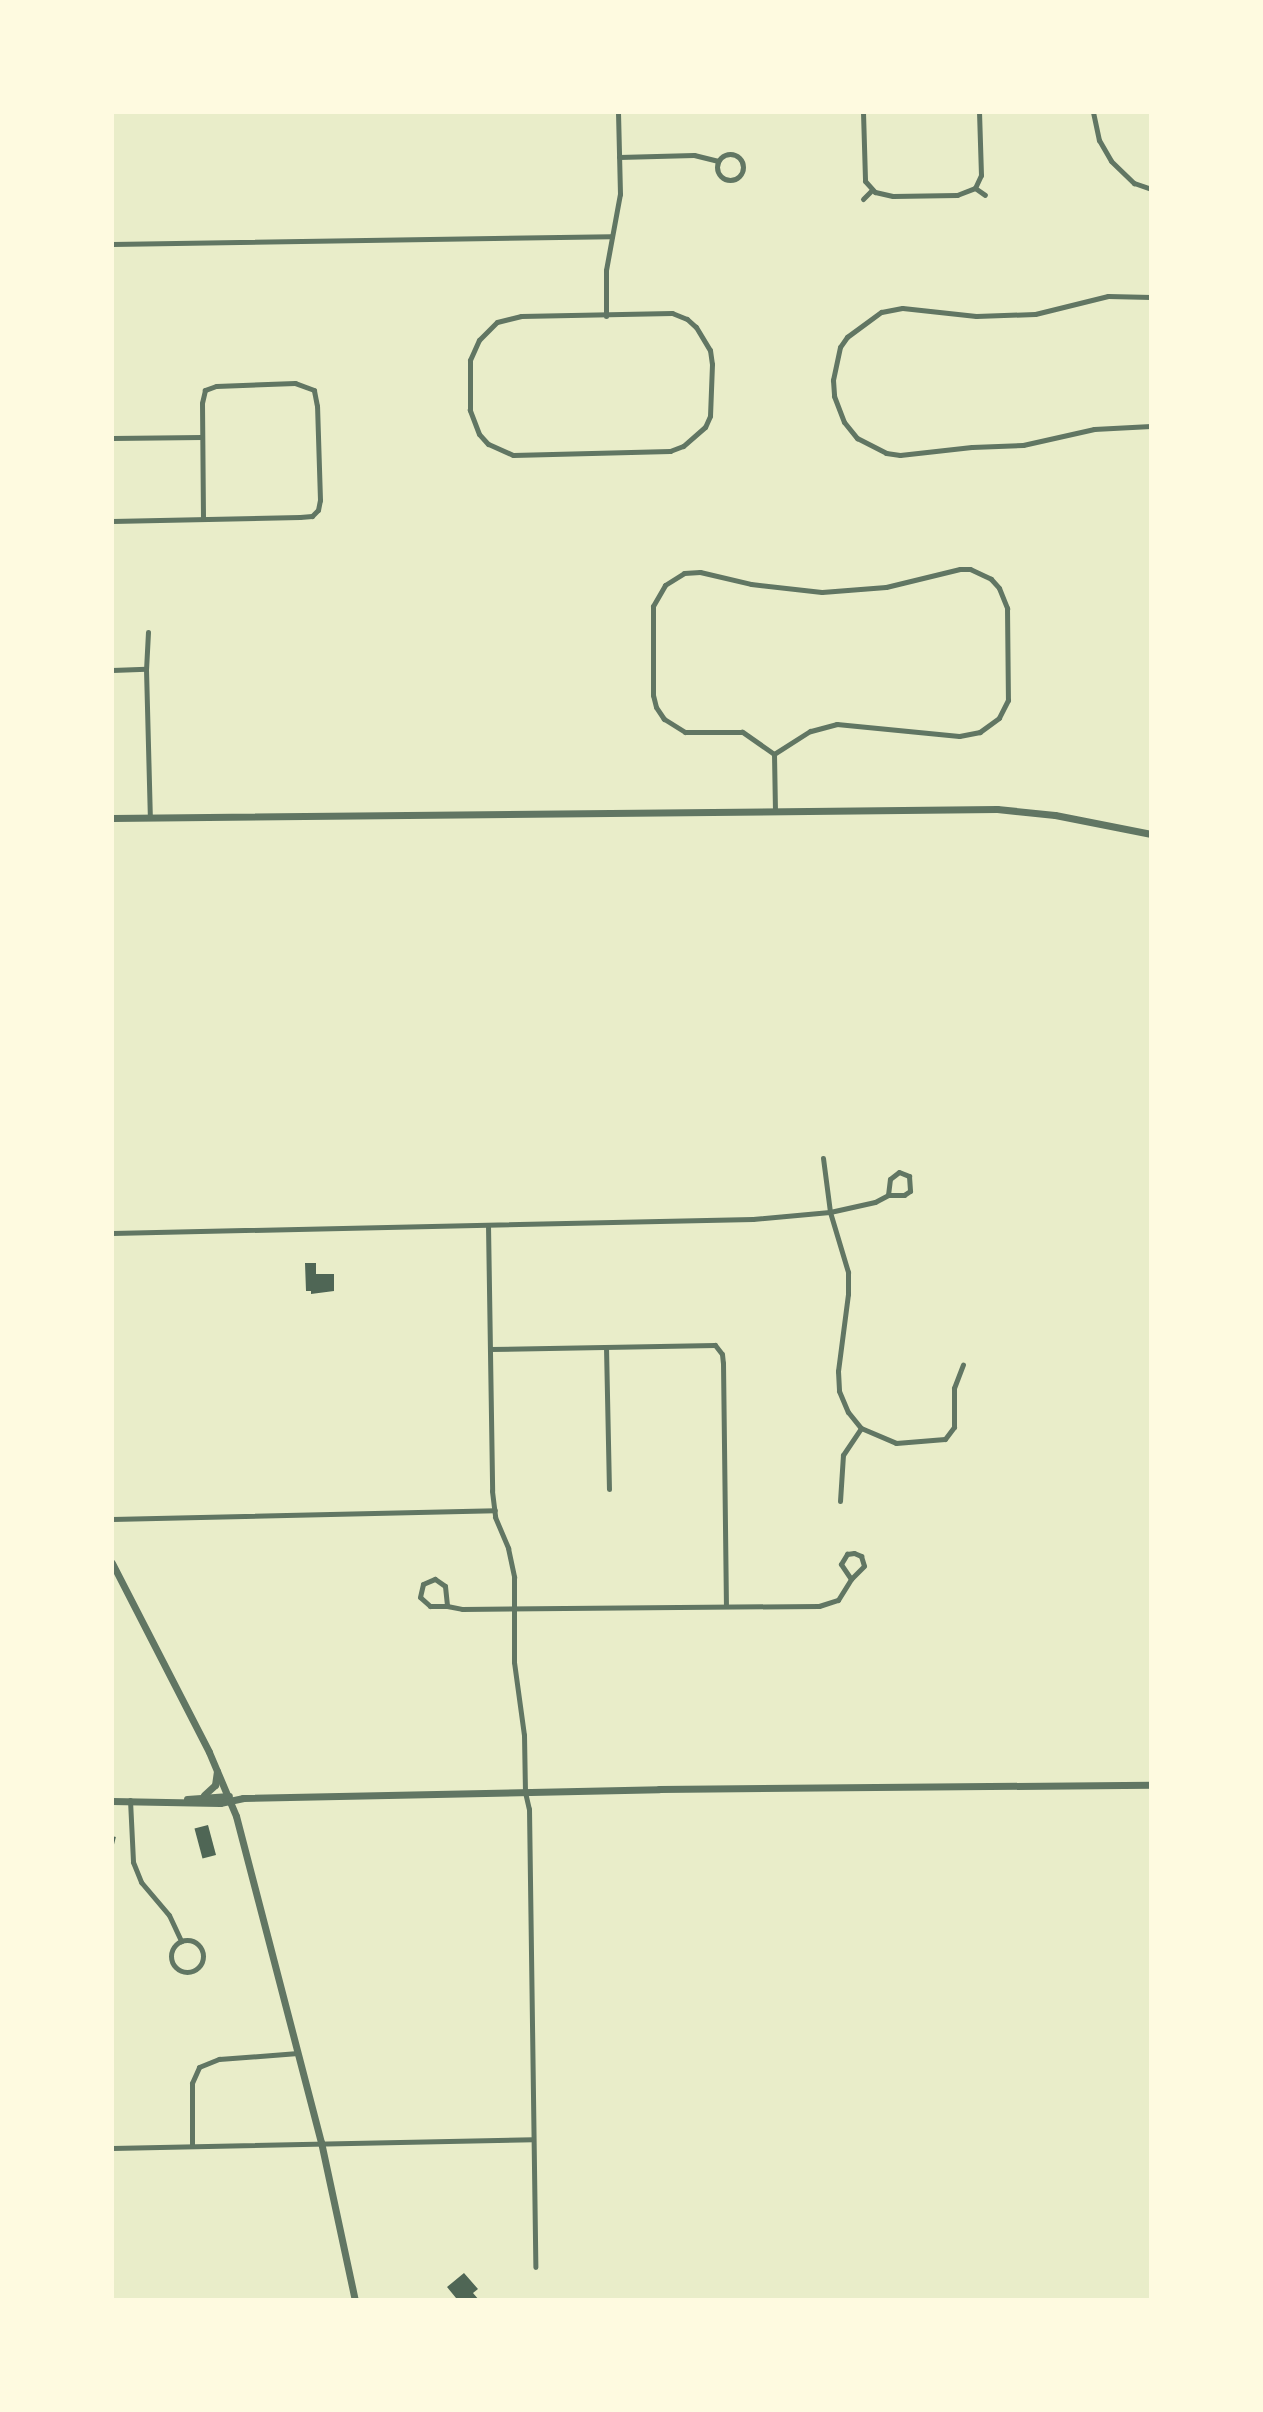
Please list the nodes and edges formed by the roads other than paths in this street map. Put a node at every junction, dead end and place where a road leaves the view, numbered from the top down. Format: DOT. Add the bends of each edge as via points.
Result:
graph roads {
  1 [pos="618,112"];
  2 [pos="863,112"];
  3 [pos="979,112"];
  4 [pos="1093,112"];
  5 [pos="619,157"];
  6 [pos="718,161"];
  7 [pos="975,188"];
  8 [pos="1151,189"];
  9 [pos="872,190"];
  10 [pos="985,195"];
  11 [pos="863,200"];
  12 [pos="611,236"];
  13 [pos="112,244"];
  14 [pos="1151,297"];
  15 [pos="606,316"];
  16 [pos="1151,426"];
  17 [pos="202,437"];
  18 [pos="112,438"];
  19 [pos="203,519"];
  20 [pos="112,521"];
  21 [pos="148,632"];
  22 [pos="146,669"];
  23 [pos="112,670"];
  24 [pos="774,754"];
  25 [pos="775,811"];
  26 [pos="150,817"];
  27 [pos="112,818"];
  28 [pos="1151,834"];
  29 [pos="823,1158"];
  30 [pos="888,1195"];
  31 [pos="831,1212"];
  32 [pos="488,1225"];
  33 [pos="112,1233"];
  34 [pos="606,1347"];
  35 [pos="490,1349"];
  36 [pos="963,1365"];
  37 [pos="861,1428"];
  38 [pos="609,1489"];
  39 [pos="840,1501"];
  40 [pos="495,1510"];
  41 [pos="112,1520"];
  42 [pos="112,1563"];
  43 [pos="851,1579"];
  44 [pos="447,1606"];
  45 [pos="726,1606"];
  46 [pos="514,1607"];
  47 [pos="217,1770"];
  48 [pos="1151,1785"];
  49 [pos="525,1792"];
  50 [pos="201,1797"];
  51 [pos="229,1798"];
  52 [pos="130,1800"];
  53 [pos="180,1800"];
  54 [pos="112,1801"];
  55 [pos="181,1941"];
  56 [pos="298,2053"];
  57 [pos="533,2139"];
  58 [pos="321,2143"];
  59 [pos="191,2146"];
  60 [pos="112,2148"];
  61 [pos="535,2267"];
  62 [pos="355,2300"];
  1 -- 5 [label="street"];
  2 -- 9 [label="street" via="864,177"];
  3 -- 7 [label="street" via="981,175"];
  4 -- 8 [label="street" via="1099,140 1111,161 1134,183"];
  5 -- 6 [label="street" via="694,155"];
  5 -- 12 [label="street" via="620,194"];
  6 -- 6 [label="street" via="717,172 723,179 736,179 742,173 741,160 735,154"];
  7 -- 9 [label="street" via="957,195 918,196 882,195"];
  7 -- 10 [label="street"];
  9 -- 11 [label="street"];
  12 -- 13 [label="street"];
  12 -- 15 [label="street"];
  14 -- 16 [label="street" via="1108,296 1035,314 881,312 847,337 833,380 844,422 865,443 893,454 1023,445 1094,429"];
  15 -- 15 [label="street" via="521,316 489,329 474,349 470,371 470,410 488,444 528,456 670,450 683,446 705,427 712,399 712,364 710,350 696,327 672,313"];
  17 -- 18 [label="street"];
  17 -- 19 [label="street"];
  17 -- 19 [label="street" via="205,390 295,383 314,390 318,510 312,516"];
  19 -- 20 [label="street"];
  21 -- 22 [label="street"];
  22 -- 23 [label="street"];
  22 -- 26 [label="street"];
  24 -- 24 [label="street" via="742,732 685,732 656,708 651,620 658,594 674,578 699,572 790,590 843,591 886,587 960,569 982,574 999,588 1007,608 1009,690 1004,710 991,726 959,736 837,724 810,732"];
  24 -- 25 [label="street"];
  25 -- 26 [label="street"];
  25 -- 28 [label="street" via="1023,810"];
  26 -- 27 [label="street"];
  29 -- 31 [label="street"];
  30 -- 30 [label="street" via="907,1193 912,1184 909,1177 899,1172 892,1175"];
  30 -- 31 [label="street"];
  31 -- 32 [label="street" via="753,1219"];
  31 -- 37 [label="street" via="848,1272 839,1391"];
  32 -- 33 [label="street"];
  32 -- 35 [label="street"];
  34 -- 35 [label="street"];
  34 -- 38 [label="street"];
  34 -- 45 [label="street" via="715,1345 722,1354"];
  35 -- 40 [label="street"];
  36 -- 37 [label="street" via="954,1388 951,1434 945,1439 896,1443"];
  37 -- 39 [label="street" via="844,1455"];
  40 -- 41 [label="street"];
  40 -- 46 [label="street" via="508,1548"];
  42 -- 47 [label="street"];
  43 -- 43 [label="street" via="864,1566 854,1553 847,1554 841,1564"];
  43 -- 45 [label="street" via="844,1595 830,1604"];
  44 -- 44 [label="street" via="443,1583 430,1579 423,1584 420,1592 426,1604"];
  44 -- 46 [label="street"];
  45 -- 46 [label="street"];
  46 -- 49 [label="street"];
  47 -- 50 [label="street" via="215,1785"];
  47 -- 51 [label="street"];
  48 -- 49 [label="street"];
  49 -- 51 [label="street"];
  49 -- 57 [label="street" via="529,1809"];
  50 -- 51 [label="street"];
  50 -- 53 [label="street"];
  51 -- 53 [label="street" via="220,1804"];
  51 -- 56 [label="street" via="246,1846"];
  52 -- 53 [label="street"];
  52 -- 54 [label="street"];
  52 -- 55 [label="street" via="133,1862 141,1882 169,1915"];
  55 -- 55 [label="street" via="172,1949 171,1959 181,1971 191,1971 202,1960 201,1950 194,1942"];
  56 -- 58 [label="street"];
  56 -- 59 [label="street" via="219,2059 199,2067 192,2083"];
  57 -- 58 [label="street"];
  57 -- 61 [label="street"];
  58 -- 59 [label="street"];
  58 -- 62 [label="street"];
  59 -- 60 [label="street"];
}
